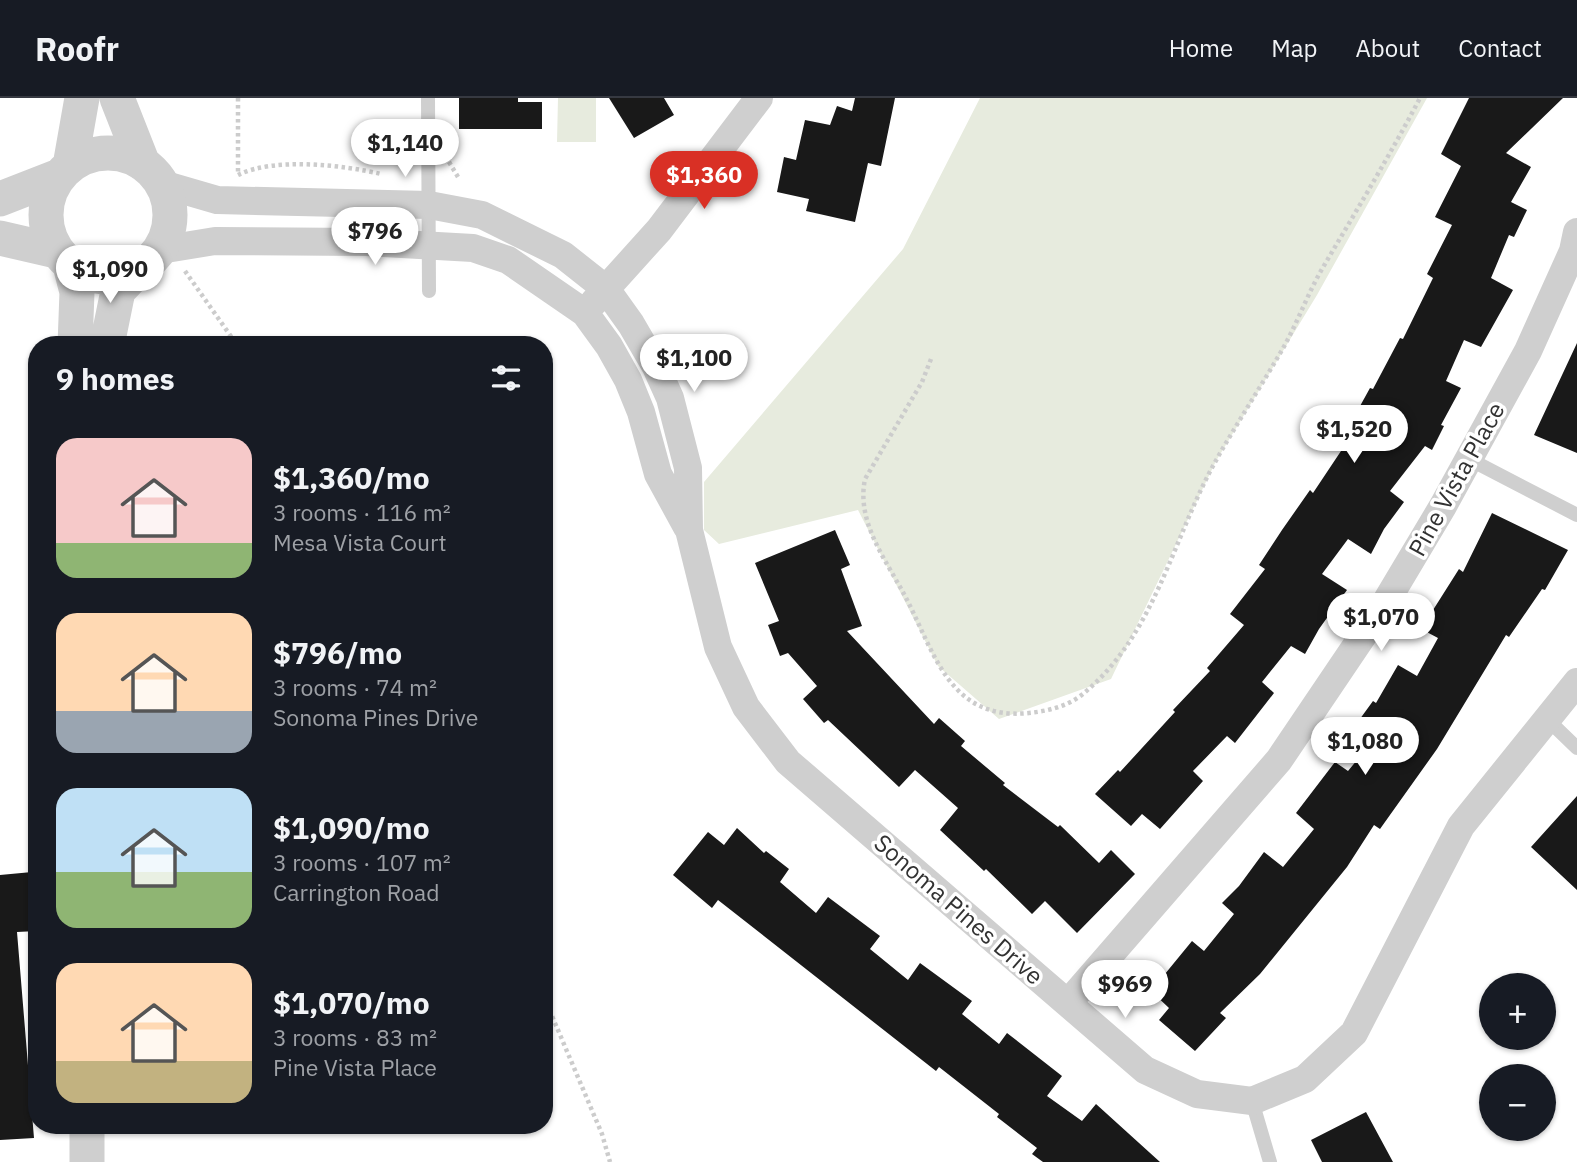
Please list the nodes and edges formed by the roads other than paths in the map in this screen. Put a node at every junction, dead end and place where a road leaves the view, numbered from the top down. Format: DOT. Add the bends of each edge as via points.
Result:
graph roads {
  1 [pos="82,98"];
  2 [pos="117,98"];
  3 [pos="428,98"];
  4 [pos="759,98"];
  5 [pos="65,171"];
  6 [pos="152,174"];
  7 [pos="0,200"];
  8 [pos="429,205"];
  9 [pos="1577,232"];
  10 [pos="0,238"];
  11 [pos="429,244"];
  12 [pos="63,258"];
  13 [pos="159,262"];
  14 [pos="606,289"];
  15 [pos="429,291"];
  16 [pos="585,313"];
  17 [pos="75,336"];
  18 [pos="109,336"];
  19 [pos="1469,459"];
  20 [pos="1577,515"];
  21 [pos="689,530"];
  22 [pos="1577,682"];
  23 [pos="1547,719"];
  24 [pos="1577,748"];
  25 [pos="1068,1003"];
  26 [pos="1252,1101"];
  27 [pos="87,1134"];
  28 [pos="87,1162"];
  29 [pos="1270,1162"];
  1 -- 5 [label="street"];
  2 -- 6 [label="street"];
  3 -- 8 [label="lane"];
  4 -- 14 [label="street" via="659,230"];
  5 -- 6 [label="street" via="87,157 106,153 125,155"];
  5 -- 7 [label="street"];
  5 -- 12 [label="street" via="50,194 46,213 48,233"];
  6 -- 8 [label="street, Sonoma Pines Drive" via="217,200"];
  6 -- 13 [label="street" via="168,200 170,217"];
  8 -- 11 [label="lane"];
  8 -- 14 [label="street, Sonoma Pines Drive" via="482,215 563,255"];
  9 -- 19 [label="street, Pine Vista Place" via="1573,251 1528,351"];
  10 -- 12 [label="street"];
  11 -- 13 [label="street, Sonoma Pines Drive" via="215,241"];
  11 -- 15 [label="lane"];
  11 -- 16 [label="street, Sonoma Pines Drive" via="473,248 508,260"];
  12 -- 13 [label="street" via="85,274 102,278 120,277"];
  12 -- 17 [label="street" via="77,292"];
  13 -- 18 [label="street" via="118,291"];
  14 -- 16 [label="street"];
  14 -- 21 [label="street, Sonoma Pines Drive" via="670,398 688,468"];
  16 -- 21 [label="street, Sonoma Pines Drive" via="628,380 658,474"];
  19 -- 20 [label="lane"];
  19 -- 25 [label="street, Pine Vista Place" via="1387,600 1279,760"];
  21 -- 25 [label="street, Sonoma Pines Drive" via="718,647 746,707 788,762"];
  22 -- 23 [label="street, Sonoma Pines Drive"];
  23 -- 24 [label="lane"];
  23 -- 26 [label="street, Sonoma Pines Drive" via="1461,826 1354,1033 1305,1079"];
  25 -- 26 [label="street, Sonoma Pines Drive" via="1145,1070 1198,1094"];
  26 -- 29 [label="lane"];
  27 -- 28 [label="street"];
}
